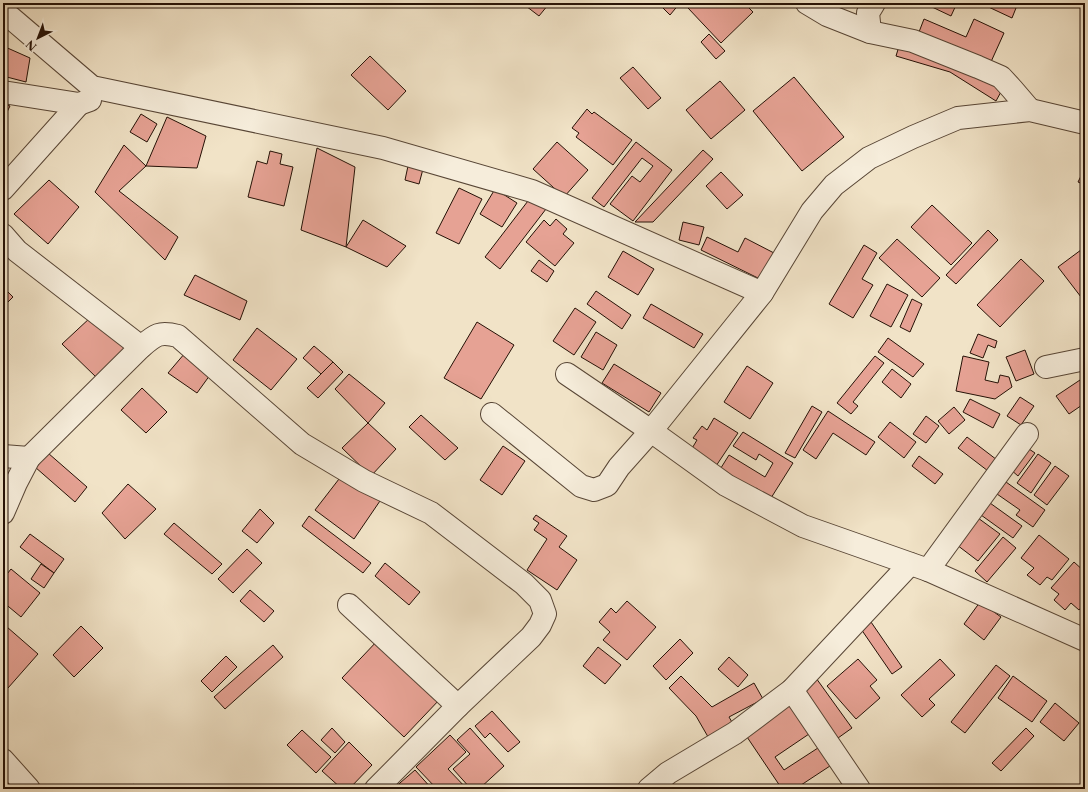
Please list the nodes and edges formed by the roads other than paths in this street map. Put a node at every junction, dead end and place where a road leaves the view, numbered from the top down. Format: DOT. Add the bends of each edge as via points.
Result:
graph roads {
  1 [pos="807,3"];
  2 [pos="874,3"];
  3 [pos="3,11"];
  4 [pos="870,32"];
  5 [pos="112,90"];
  6 [pos="3,92"];
  7 [pos="79,104"];
  8 [pos="1030,110"];
  9 [pos="1085,123"];
  10 [pos="3,189"];
  11 [pos="3,236"];
  12 [pos="762,292"];
  13 [pos="141,347"];
  14 [pos="1085,359"];
  15 [pos="1046,367"];
  16 [pos="567,374"];
  17 [pos="492,414"];
  18 [pos="651,431"];
  19 [pos="1027,434"];
  20 [pos="3,456"];
  21 [pos="30,458"];
  22 [pos="3,514"];
  23 [pos="919,567"];
  24 [pos="349,605"];
  25 [pos="1085,640"];
  26 [pos="792,690"];
  27 [pos="458,706"];
  28 [pos="3,760"];
  29 [pos="30,789"];
  30 [pos="376,789"];
  31 [pos="649,789"];
  32 [pos="859,789"];
  1 -- 4 [label="street" via="827,15"];
  2 -- 4 [label="street" via="868,13"];
  3 -- 5 [label="street" via="92,86"];
  4 -- 8 [label="street" via="913,41 1001,77"];
  5 -- 7 [label="street"];
  5 -- 12 [label="street" via="383,148 532,191"];
  6 -- 7 [label="street"];
  7 -- 10 [label="street"];
  8 -- 9 [label="street"];
  8 -- 12 [label="street" via="958,118 913,136 869,158 834,185 812,211"];
  11 -- 13 [label="street" via="17,251"];
  12 -- 18 [label="street"];
  13 -- 21 [label="street"];
  13 -- 27 [label="street" via="156,335 166,333 178,336 302,444 364,481 431,513 524,584 540,600 545,614 540,625"];
  14 -- 15 [label="street"];
  16 -- 18 [label="street"];
  17 -- 18 [label="street" via="581,486 594,490 607,485 619,467"];
  18 -- 23 [label="street" via="726,485 802,526"];
  19 -- 23 [label="street"];
  20 -- 21 [label="street"];
  21 -- 22 [label="street" via="16,482"];
  23 -- 25 [label="street"];
  23 -- 26 [label="street"];
  24 -- 27 [label="street"];
  26 -- 31 [label="street" via="735,733 668,773"];
  26 -- 32 [label="street"];
  27 -- 30 [label="street"];
  28 -- 29 [label="street"];
}
